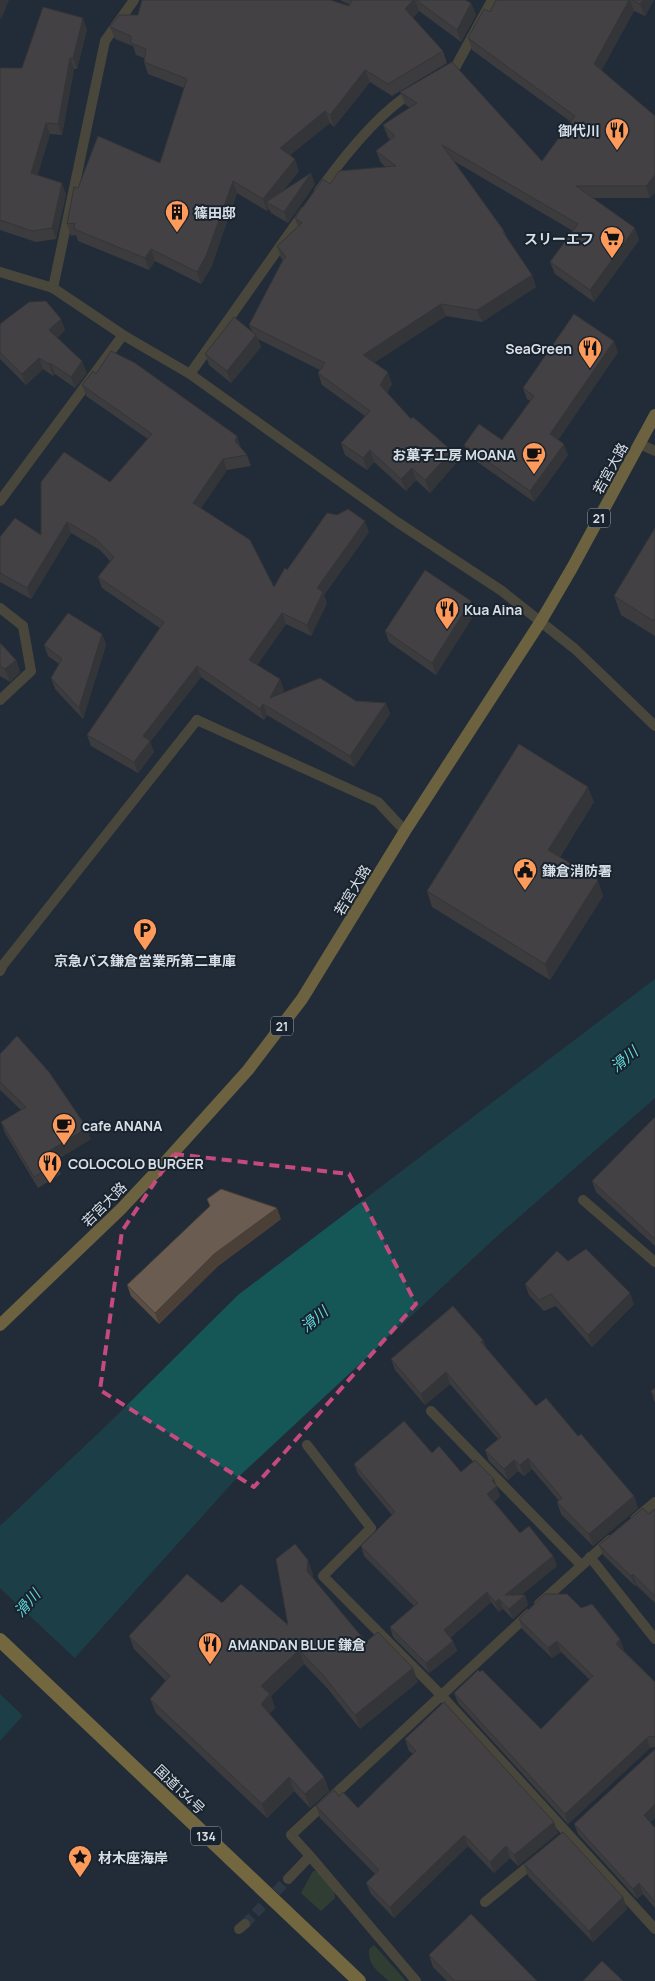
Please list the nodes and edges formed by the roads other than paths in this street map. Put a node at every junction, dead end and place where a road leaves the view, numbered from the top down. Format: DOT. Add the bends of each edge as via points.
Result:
graph roads {
  1 [pos="134,0"];
  2 [pos="492,0"];
  3 [pos="440,76"];
  4 [pos="423,86"];
  5 [pos="0,272"];
  6 [pos="53,288"];
  7 [pos="123,335"];
  8 [pos="190,374"];
  9 [pos="655,415"];
  10 [pos="640,444"];
  11 [pos="655,451"];
  12 [pos="0,501"];
  13 [pos="0,608"];
  14 [pos="541,621"];
  15 [pos="0,700"];
  16 [pos="655,726"];
  17 [pos="405,831"];
  18 [pos="0,971"];
  19 [pos="583,1200"];
  20 [pos="655,1262"];
  21 [pos="0,1325"];
  22 [pos="431,1411"];
  23 [pos="306,1445"];
  24 [pos="655,1502"];
  25 [pos="590,1557"];
  26 [pos="581,1565"];
  27 [pos="655,1639"];
  28 [pos="0,1640"];
  29 [pos="441,1695"];
  30 [pos="545,1853"];
  31 [pos="310,1856"];
  32 [pos="288,1879"];
  33 [pos="485,1902"];
  34 [pos="655,1929"];
  35 [pos="359,1981"];
  36 [pos="416,1981"];
  1 -- 6 [label="street" via="105,41"];
  2 -- 3 [label="street" via="456,66"];
  4 -- 8 [label="street" via="398,100 340,161"];
  5 -- 6 [label="street"];
  6 -- 7 [label="street"];
  7 -- 8 [label="street"];
  7 -- 12 [label="street"];
  8 -- 14 [label="street" via="397,522 502,590"];
  9 -- 10 [label="main road, 若宮大路 / 21"];
  10 -- 11 [label="street"];
  10 -- 14 [label="main road, 若宮大路 / 21"];
  13 -- 15 [label="street" via="23,626 32,671"];
  14 -- 16 [label="street"];
  14 -- 17 [label="main road, 若宮大路 / 21"];
  17 -- 18 [label="street" via="378,802 198,720"];
  17 -- 21 [label="main road, 若宮大路 / 21" via="302,999 248,1070 121,1209"];
  19 -- 20 [label="street"];
  22 -- 26 [label="street"];
  23 -- 29 [label="street" via="370,1528 323,1576"];
  24 -- 25 [label="street"];
  25 -- 26 [label="street"];
  25 -- 27 [label="street"];
  26 -- 29 [label="street"];
  28 -- 35 [label="highway, 国道134号 / 134"];
  29 -- 31 [label="street" via="291,1835"];
  29 -- 34 [label="street"];
  30 -- 33 [label="street"];
  31 -- 32 [label="street"];
  31 -- 36 [label="street"];
}
